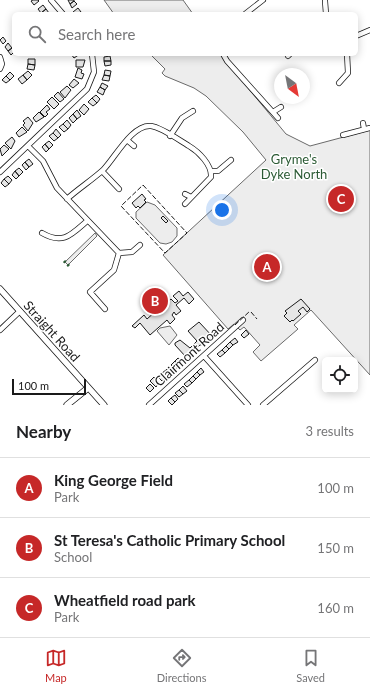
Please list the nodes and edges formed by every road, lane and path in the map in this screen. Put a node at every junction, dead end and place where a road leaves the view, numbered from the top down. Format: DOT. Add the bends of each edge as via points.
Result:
graph roads {
  1 [pos="51,0"];
  2 [pos="263,0"];
  3 [pos="325,1"];
  4 [pos="61,12"];
  5 [pos="248,12"];
  6 [pos="326,12"];
  7 [pos="370,30"];
  8 [pos="358,35"];
  9 [pos="92,56"];
  10 [pos="224,56"];
  11 [pos="347,56"];
  12 [pos="0,57"];
  13 [pos="0,69"];
  14 [pos="339,83"];
  15 [pos="281,107"];
  16 [pos="194,111"];
  17 [pos="273,112"];
  18 [pos="278,118"];
  19 [pos="362,123"];
  20 [pos="370,128"];
  21 [pos="364,129"];
  22 [pos="343,135"];
  23 [pos="170,136"];
  24 [pos="127,140"];
  25 [pos="28,146"];
  26 [pos="134,146"];
  27 [pos="231,160"];
  28 [pos="102,171"];
  29 [pos="211,171"];
  30 [pos="0,172"];
  31 [pos="119,189"];
  32 [pos="185,194"];
  33 [pos="191,197"];
  34 [pos="67,199"];
  35 [pos="186,204"];
  36 [pos="87,221"];
  37 [pos="42,233"];
  38 [pos="140,245"];
  39 [pos="119,253"];
  40 [pos="0,289"];
  41 [pos="105,309"];
  42 [pos="20,311"];
  43 [pos="243,320"];
  44 [pos="0,330"];
  45 [pos="204,356"];
  46 [pos="315,360"];
  47 [pos="88,388"];
  48 [pos="67,405"];
  49 [pos="104,405"];
  50 [pos="149,405"];
  51 [pos="248,405"];
  52 [pos="263,405"];
  1 -- 4 [label="street"];
  2 -- 5 [label="street"];
  3 -- 6 [label="street"];
  7 -- 8 [label="street"];
  9 -- 25 [label="street" via="94,72 87,89"];
  10 -- 17 [label="street"];
  11 -- 14 [label="street" via="348,72"];
  12 -- 13 [label="street"];
  15 -- 17 [label="street"];
  16 -- 23 [label="street" via="182,118"];
  17 -- 18 [label="street"];
  19 -- 21 [label="street"];
  20 -- 21 [label="street"];
  21 -- 22 [label="street"];
  23 -- 24 [label="street" via="157,127 143,126"];
  23 -- 29 [label="street" via="191,147 208,164"];
  24 -- 26 [label="street"];
  24 -- 28 [label="street"];
  25 -- 30 [label="street"];
  25 -- 34 [label="street" via="43,161 57,188"];
  27 -- 29 [label="street" via="218,171"];
  28 -- 31 [label="street"];
  28 -- 34 [label="street"];
  29 -- 33 [label="street" via="211,177"];
  32 -- 33 [label="street"];
  33 -- 35 [label="street"];
  34 -- 36 [label="street"];
  36 -- 37 [label="street" via="73,233 60,239 52,239"];
  36 -- 39 [label="street"];
  38 -- 39 [label="street" via="132,252"];
  39 -- 41 [label="street" via="114,270 90,292"];
  40 -- 42 [label="street, Straight Road"];
  42 -- 44 [label="street"];
  42 -- 47 [label="street, Straight Road"];
  43 -- 45 [label="street, Clairmont Road"];
  45 -- 50 [label="street, Clairmont Road"];
  45 -- 51 [label="street"];
  46 -- 52 [label="street"];
  47 -- 48 [label="street"];
  47 -- 49 [label="street, Straight Road"];
}
